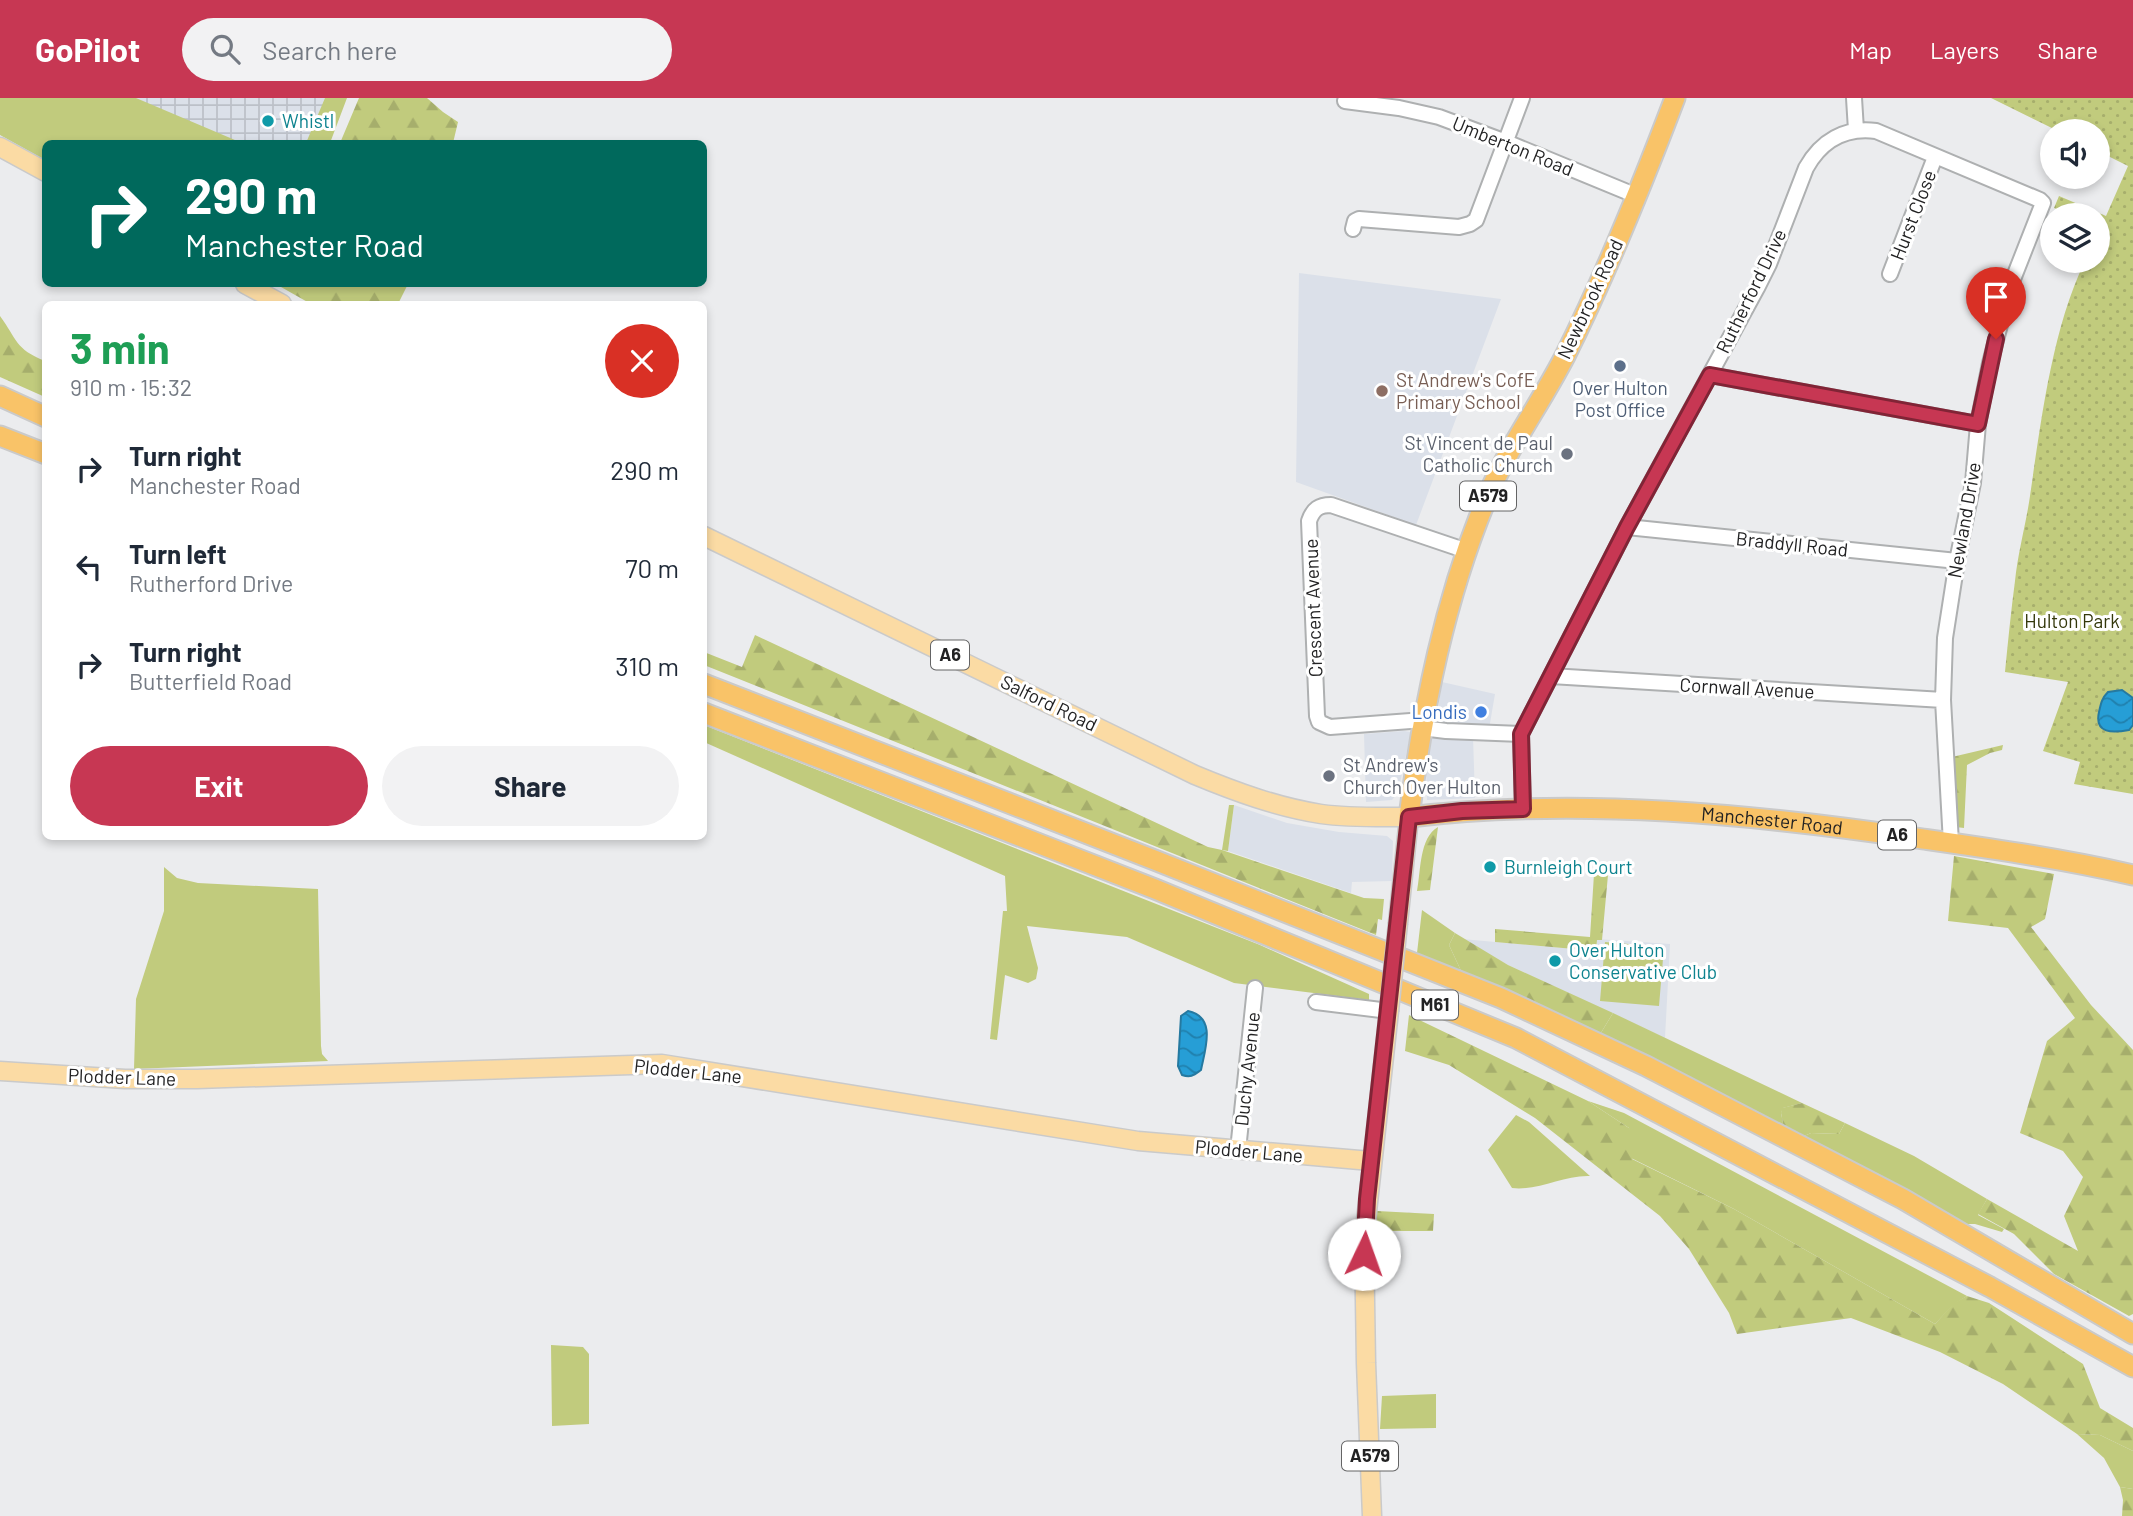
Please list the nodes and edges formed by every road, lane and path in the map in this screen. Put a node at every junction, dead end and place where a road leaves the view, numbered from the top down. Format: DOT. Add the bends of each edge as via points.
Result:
graph roads {
  1 [pos="1522,98"];
  2 [pos="1675,98"];
  3 [pos="1854,98"];
  4 [pos="1345,103"];
  5 [pos="1400,103"];
  6 [pos="1856,130"];
  7 [pos="1506,142"];
  8 [pos="0,147"];
  9 [pos="1935,157"];
  10 [pos="42,170"];
  11 [pos="1637,196"];
  12 [pos="1353,229"];
  13 [pos="1890,274"];
  14 [pos="251,287"];
  15 [pos="276,301"];
  16 [pos="1710,375"];
  17 [pos="0,396"];
  18 [pos="0,411"];
  19 [pos="42,414"];
  20 [pos="1978,424"];
  21 [pos="42,427"];
  22 [pos="0,436"];
  23 [pos="0,443"];
  24 [pos="42,454"];
  25 [pos="42,455"];
  26 [pos="1627,527"];
  27 [pos="707,537"];
  28 [pos="1467,551"];
  29 [pos="1957,561"];
  30 [pos="1551,676"];
  31 [pos="707,685"];
  32 [pos="1943,700"];
  33 [pos="707,714"];
  34 [pos="1423,724"];
  35 [pos="1521,734"];
  36 [pos="1523,809"];
  37 [pos="1409,817"];
  38 [pos="1951,843"];
  39 [pos="2133,874"];
  40 [pos="1255,988"];
  41 [pos="1317,1002"];
  42 [pos="1384,1014"];
  43 [pos="0,1071"];
  44 [pos="1238,1150"];
  45 [pos="1371,1161"];
  46 [pos="2133,1334"];
  47 [pos="2133,1367"];
  48 [pos="1372,1516"];
  1 -- 7 [label="street"];
  2 -- 11 [label="highway, Newbrook Road / A579"];
  3 -- 6 [label="street"];
  4 -- 5 [label="street, Umberton Road"];
  5 -- 7 [label="street, Umberton Road"];
  6 -- 9 [label="street" via="1876,131"];
  6 -- 16 [label="street, Rutherford Drive" via="1832,139 1806,168 1769,264"];
  7 -- 11 [label="street, Umberton Road"];
  7 -- 12 [label="street" via="1479,214 1470,224 1359,219"];
  8 -- 10 [label="main road"];
  9 -- 13 [label="street, Hurst Close"];
  9 -- 20 [label="street, Newland Drive" via="2040,200 2042,207 2002,316"];
  11 -- 28 [label="highway, Newbrook Road / A579" via="1564,357 1499,471"];
  14 -- 15 [label="main road"];
  16 -- 20 [label="street"];
  16 -- 26 [label="street, Rutherford Drive"];
  17 -- 19 [label="highway"];
  18 -- 21 [label="highway"];
  20 -- 29 [label="street, Newland Drive" via="1973,483"];
  22 -- 24 [label="highway"];
  23 -- 25 [label="highway"];
  26 -- 29 [label="street, Braddyll Road"];
  26 -- 30 [label="street, Rutherford Drive"];
  27 -- 37 [label="main road, Salford Road / A6" via="1230,790 1321,814"];
  28 -- 34 [label="highway, Newbrook Road / A579" via="1440,639"];
  28 -- 34 [label="street, Crescent Avenue" via="1331,505 1317,508 1309,520 1319,722 1330,727"];
  29 -- 32 [label="street, Newland Drive" via="1944,646"];
  30 -- 32 [label="street, Cornwall Avenue"];
  30 -- 35 [label="street, Rutherford Drive"];
  31 -- 46 [label="highway, M61" via="1501,998 1646,1066 1903,1199"];
  32 -- 38 [label="street, Newland Drive"];
  33 -- 47 [label="highway, M61" via="1155,889 1516,1038"];
  34 -- 35 [label="street" via="1446,731"];
  34 -- 37 [label="highway, Newbrook Road / A579"];
  35 -- 36 [label="street, Rutherford Drive"];
  36 -- 37 [label="highway, Manchester Road / A6"];
  36 -- 38 [label="highway, Manchester Road / A6" via="1740,818"];
  37 -- 42 [label="main road, A579, bridge"];
  38 -- 39 [label="highway, Manchester Road / A6"];
  40 -- 44 [label="street, Duchy Avenue"];
  41 -- 42 [label="street"];
  42 -- 45 [label="main road, A579"];
  43 -- 44 [label="main road, Plodder Lane" via="197,1079 662,1065 1072,1132"];
  44 -- 45 [label="main road, Plodder Lane"];
  45 -- 48 [label="main road, A579" via="1364,1268"];
}
